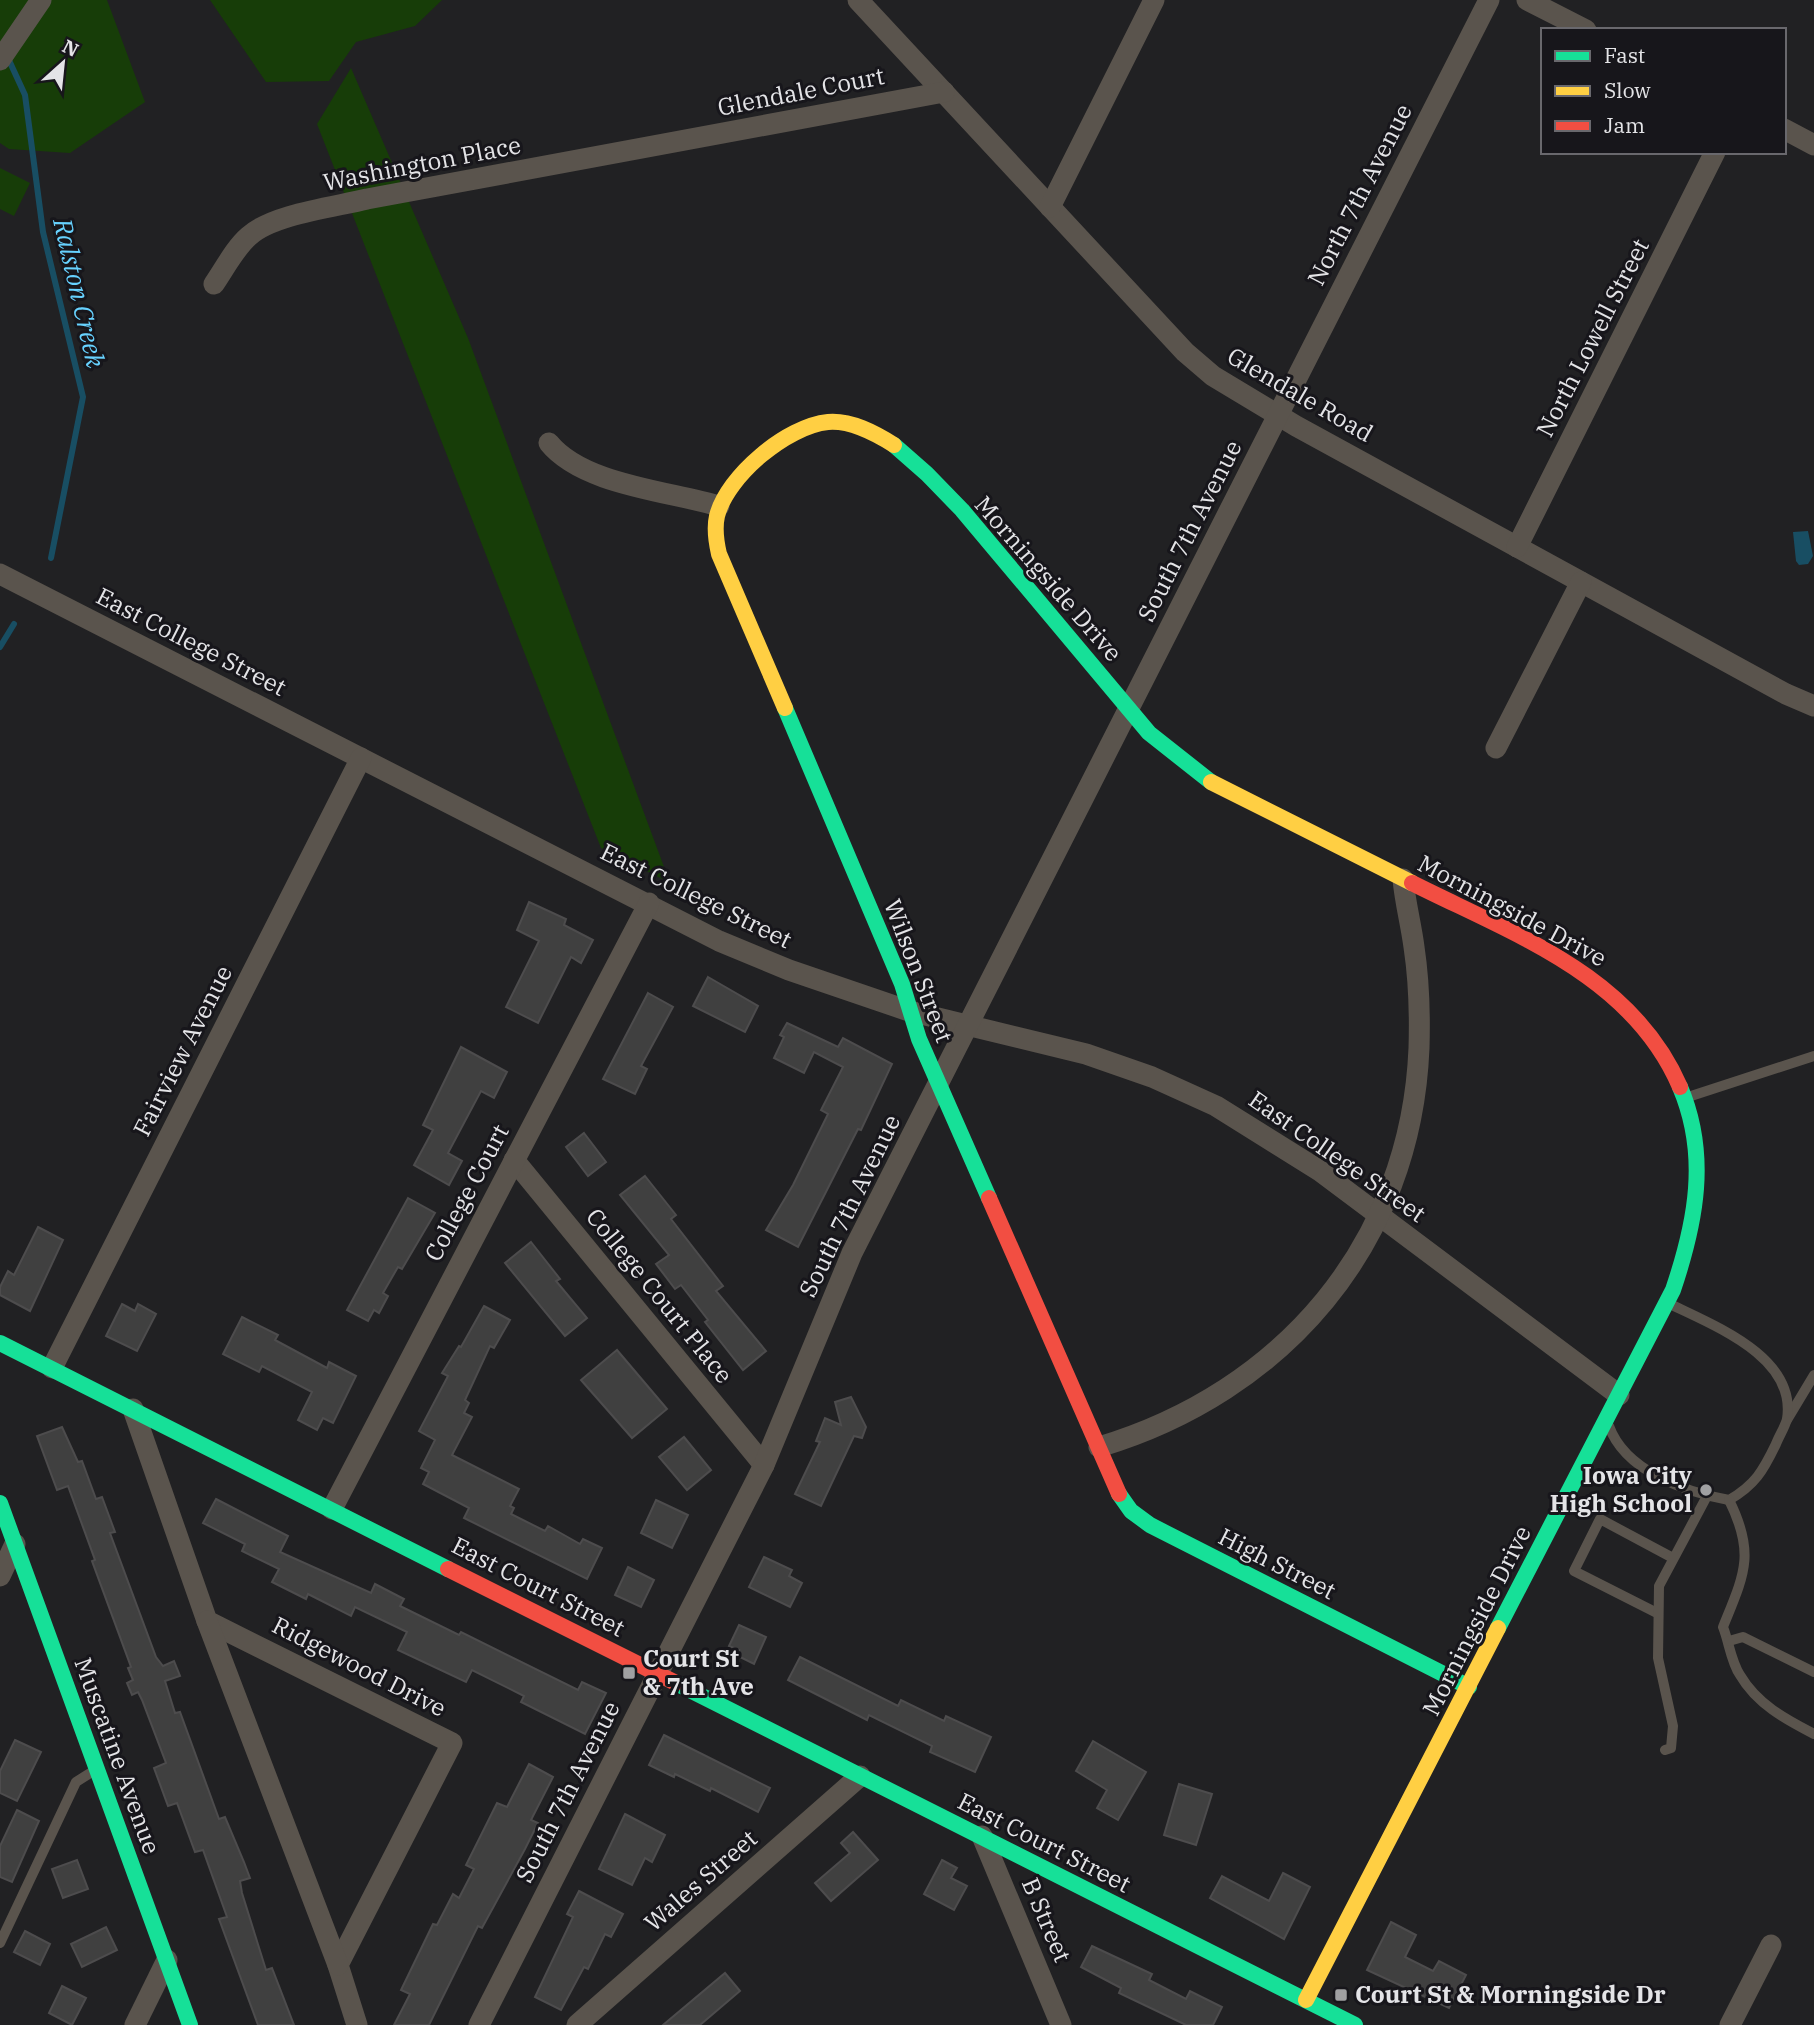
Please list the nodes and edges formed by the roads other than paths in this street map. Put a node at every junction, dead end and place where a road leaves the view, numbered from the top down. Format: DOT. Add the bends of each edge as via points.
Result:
graph roads {
  1 [pos="41,0"];
  2 [pos="858,0"];
  3 [pos="1154,0"];
  4 [pos="1489,0"];
  5 [pos="1527,0"];
  6 [pos="1583,28"];
  7 [pos="0,60"];
  8 [pos="943,92"];
  9 [pos="1786,131"];
  10 [pos="668,143"];
  11 [pos="1814,145"];
  12 [pos="1714,154"];
  13 [pos="1050,207"];
  14 [pos="214,284"];
  15 [pos="1278,414"];
  16 [pos="549,443"];
  17 [pos="719,506"];
  18 [pos="1517,547"];
  19 [pos="0,574"];
  20 [pos="1581,582"];
  21 [pos="1814,706"];
  22 [pos="1131,708"];
  23 [pos="1496,748"];
  24 [pos="361,758"];
  25 [pos="1403,879"];
  26 [pos="649,903"];
  27 [pos="909,1011"];
  28 [pos="969,1024"];
  29 [pos="1814,1056"];
  30 [pos="940,1083"];
  31 [pos="1686,1098"];
  32 [pos="514,1160"];
  33 [pos="1380,1216"];
  34 [pos="1667,1302"];
  35 [pos="0,1343"];
  36 [pos="52,1368"];
  37 [pos="1814,1375"];
  38 [pos="1619,1395"];
  39 [pos="133,1409"];
  40 [pos="1606,1420"];
  41 [pos="1787,1420"];
  42 [pos="1099,1447"];
  43 [pos="764,1465"];
  44 [pos="1707,1496"];
  45 [pos="1729,1500"];
  46 [pos="0,1503"];
  47 [pos="332,1509"];
  48 [pos="15,1544"];
  49 [pos="1673,1558"];
  50 [pos="0,1576"];
  51 [pos="1657,1613"];
  52 [pos="207,1621"];
  53 [pos="1729,1641"];
  54 [pos="1814,1672"];
  55 [pos="658,1673"];
  56 [pos="1469,1687"];
  57 [pos="1814,1734"];
  58 [pos="1665,1750"];
  59 [pos="97,1769"];
  60 [pos="860,1776"];
  61 [pos="982,1836"];
  62 [pos="0,1943"];
  63 [pos="1770,1945"];
  64 [pos="167,1960"];
  65 [pos="338,1965"];
  66 [pos="1306,2000"];
  67 [pos="135,2025"];
  68 [pos="190,2025"];
  69 [pos="357,2025"];
  70 [pos="479,2025"];
  71 [pos="577,2025"];
  72 [pos="1061,2025"];
  73 [pos="1355,2025"];
  74 [pos="1730,2025"];
  1 -- 7 [label="street"];
  2 -- 8 [label="street, Glendale Road"];
  3 -- 13 [label="street"];
  4 -- 15 [label="street, North 7th Avenue"];
  5 -- 6 [label="street"];
  8 -- 10 [label="street, Glendale Court"];
  8 -- 13 [label="street, Glendale Road"];
  9 -- 11 [label="street"];
  10 -- 14 [label="street, Washington Place" via="367,199 277,221 247,237"];
  12 -- 18 [label="street, North Lowell Street"];
  13 -- 15 [label="street, Glendale Road" via="1185,352 1213,376"];
  15 -- 18 [label="street, Glendale Road"];
  15 -- 22 [label="street, South 7th Avenue"];
  16 -- 17 [label="street" via="588,471"];
  17 -- 22 [label="street, Morningside Drive" via="740,475 787,437 835,421 872,433 910,457"];
  17 -- 27 [label="street, Wilson Street" via="715,526 719,554 902,984"];
  18 -- 20 [label="street, Glendale Road"];
  19 -- 24 [label="street, East College Street"];
  20 -- 21 [label="street, Glendale Road"];
  20 -- 23 [label="street"];
  22 -- 25 [label="street, Morningside Drive" via="1158,742 1210,782"];
  22 -- 28 [label="street, South 7th Avenue"];
  24 -- 26 [label="street, East College Street"];
  24 -- 36 [label="street, Fairview Avenue"];
  25 -- 31 [label="street, Morningside Drive" via="1600,981 1645,1024 1663,1049"];
  25 -- 33 [label="street" via="1418,986 1419,1050 1402,1152"];
  26 -- 27 [label="street, East College Street" via="719,941"];
  26 -- 32 [label="street, College Court"];
  27 -- 28 [label="street, East College Street"];
  27 -- 30 [label="street, Wilson Street"];
  28 -- 30 [label="street, South 7th Avenue"];
  28 -- 33 [label="street, East College Street" via="1086,1054 1216,1106 1269,1137"];
  29 -- 31 [label="lane"];
  30 -- 42 [label="street, Wilson Street"];
  30 -- 43 [label="street, South 7th Avenue" via="852,1253"];
  31 -- 34 [label="street, Morningside Drive" via="1699,1156 1699,1196 1686,1262"];
  32 -- 43 [label="street, College Court Place"];
  32 -- 47 [label="street, College Court"];
  33 -- 38 [label="street, East College Street"];
  33 -- 42 [label="street" via="1343,1278 1315,1313 1257,1368 1170,1421"];
  34 -- 38 [label="street, Morningside Drive"];
  34 -- 41 [label="lane" via="1748,1346 1773,1369 1786,1393"];
  35 -- 36 [label="street, East Court Street"];
  36 -- 39 [label="street, East Court Street"];
  37 -- 41 [label="lane"];
  38 -- 40 [label="street, Morningside Drive"];
  39 -- 47 [label="street, East Court Street"];
  39 -- 52 [label="street"];
  40 -- 44 [label="lane" via="1628,1457"];
  40 -- 56 [label="street, Morningside Drive"];
  41 -- 45 [label="lane" via="1751,1487"];
  42 -- 56 [label="street, High Street" via="1118,1493 1131,1511 1150,1525"];
  43 -- 55 [label="street, South 7th Avenue"];
  44 -- 45 [label="lane"];
  44 -- 49 [label="lane"];
  45 -- 53 [label="lane" via="1747,1549 1740,1585 1723,1627"];
  46 -- 48 [label="street, Muscatine Avenue"];
  47 -- 55 [label="street, East Court Street"];
  48 -- 50 [label="street"];
  48 -- 59 [label="street, Muscatine Avenue"];
  49 -- 51 [label="lane" via="1660,1586"];
  49 -- 51 [label="lane" via="1600,1519 1574,1572"];
  51 -- 58 [label="lane" via="1658,1658 1673,1726 1671,1748"];
  52 -- 65 [label="street"];
  52 -- 65 [label="street, Ridgewood Drive" via="452,1743"];
  53 -- 54 [label="lane" via="1743,1637"];
  53 -- 57 [label="lane" via="1738,1674 1756,1696"];
  55 -- 60 [label="street, East Court Street"];
  55 -- 70 [label="street, South 7th Avenue"];
  56 -- 66 [label="street, Morningside Drive"];
  59 -- 62 [label="lane" via="76,1782"];
  59 -- 64 [label="street, Muscatine Avenue"];
  60 -- 61 [label="street, East Court Street"];
  60 -- 71 [label="street, Wales Street"];
  61 -- 66 [label="street, East Court Street"];
  61 -- 72 [label="street, B Street"];
  63 -- 74 [label="street"];
  64 -- 67 [label="street"];
  64 -- 68 [label="street, Muscatine Avenue"];
  65 -- 69 [label="street"];
  66 -- 73 [label="street, East Court Street"];
}
